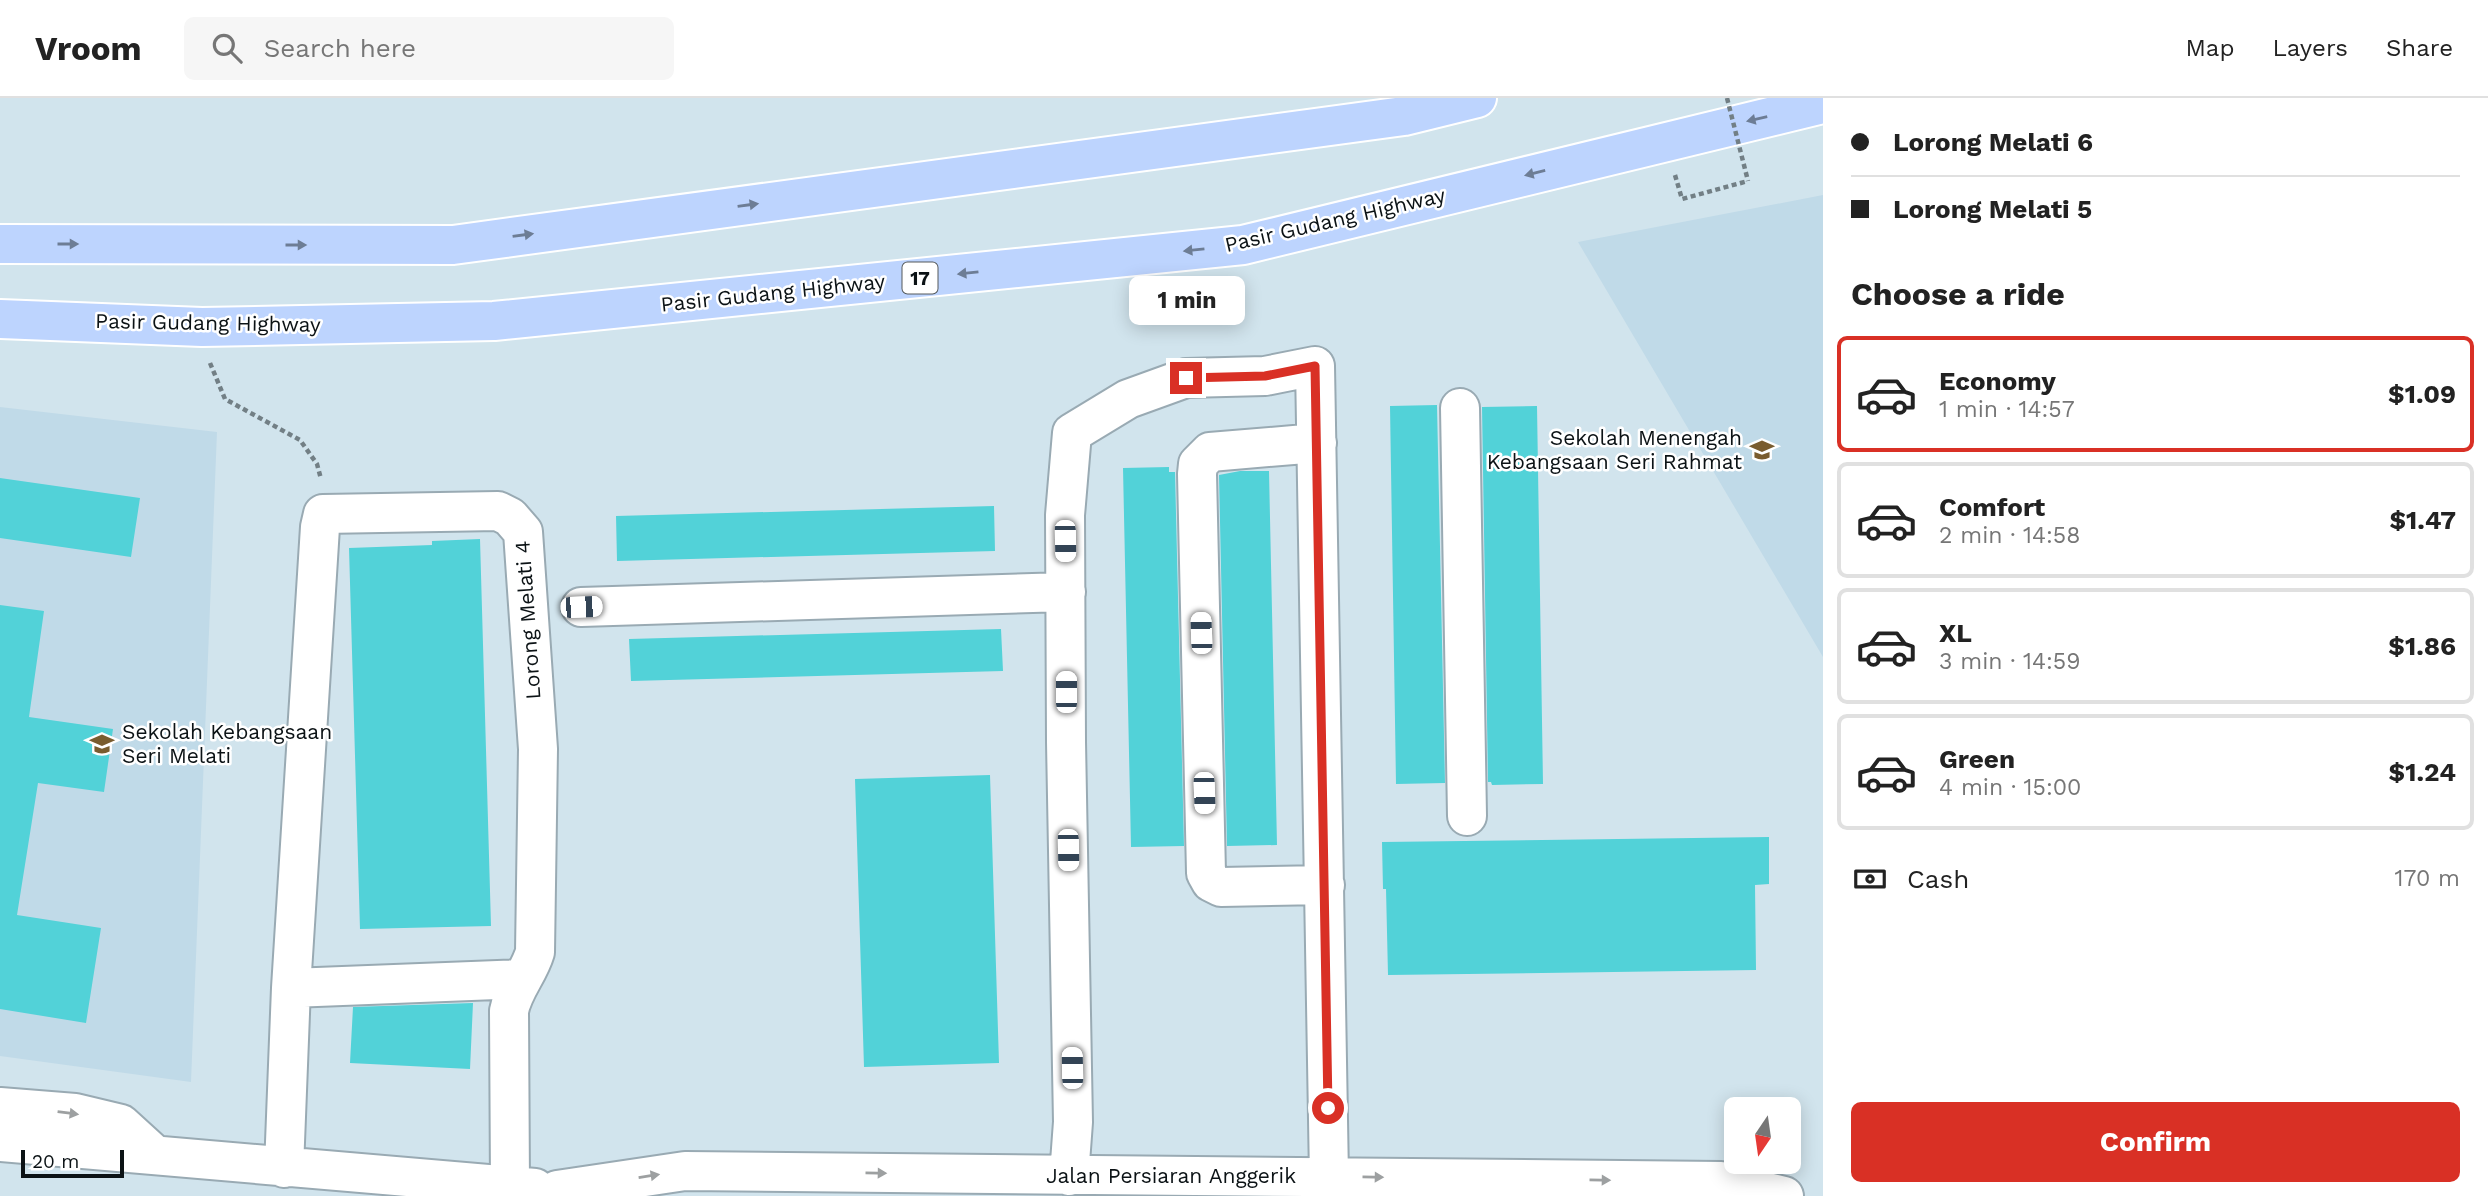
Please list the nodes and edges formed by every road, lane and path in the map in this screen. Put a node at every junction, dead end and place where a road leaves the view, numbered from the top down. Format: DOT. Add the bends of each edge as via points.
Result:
graph roads {
  1 [pos="1477,98"];
  2 [pos="1727,98"];
  3 [pos="1823,104"];
  4 [pos="1682,199"];
  5 [pos="0,244"];
  6 [pos="0,319"];
  7 [pos="202,327"];
  8 [pos="1460,408"];
  9 [pos="1317,443"];
  10 [pos="323,514"];
  11 [pos="1066,592"];
  12 [pos="581,607"];
  13 [pos="1467,816"];
  14 [pos="1325,885"];
  15 [pos="521,979"];
  16 [pos="290,988"];
  17 [pos="0,1107"];
  18 [pos="0,1142"];
  19 [pos="155,1156"];
  20 [pos="284,1168"];
  21 [pos="1069,1176"];
  22 [pos="1329,1177"];
  23 [pos="510,1186"];
  24 [pos="557,1193"];
  25 [pos="601,1196"];
  26 [pos="1784,1196"];
  5 -- 1 [label="highway, one-way" via="453,245 1404,116"];
  2 -- 4 [label="path, bridge" via="1748,181"];
  3 -- 7 [label="highway, Pasir Gudang Highway / 17, one-way" via="1243,245 494,321"];
  6 -- 7 [label="highway, Pasir Gudang Highway / 17"];
  7 -- 10 [label="path" via="212,371 225,399 300,440 317,464 325,493"];
  8 -- 13 [label="street"];
  9 -- 11 [label="street" via="1315,366 1265,376 1186,378 1128,399 1072,433 1065,515"];
  9 -- 14 [label="street"];
  9 -- 14 [label="street" via="1210,452 1198,464 1197,474 1206,873 1221,887"];
  10 -- 15 [label="street, Lorong Melati 4" via="498,511 523,532 538,749 535,952"];
  10 -- 16 [label="street"];
  11 -- 12 [label="street"];
  11 -- 21 [label="street" via="1073,1122"];
  14 -- 22 [label="street"];
  15 -- 16 [label="street"];
  15 -- 23 [label="street, Lorong Melati 4" via="509,1012"];
  16 -- 20 [label="street"];
  17 -- 19 [label="street, one-way" via="75,1113 121,1124"];
  18 -- 19 [label="street, Jalan Persiaran Anggerik"];
  19 -- 20 [label="street, Jalan Persiaran Anggerik"];
  20 -- 23 [label="street, Jalan Persiaran Anggerik"];
  21 -- 22 [label="street, Jalan Persiaran Anggerik"];
  24 -- 21 [label="street, Jalan Persiaran Anggerik, one-way" via="685,1171"];
  22 -- 26 [label="street, Jalan Persiaran Anggerik, one-way" via="1721,1181"];
  23 -- 24 [label="street, Jalan Persiaran Anggerik"];
  24 -- 25 [label="street, Jalan Persiaran Anggerik"];
}
